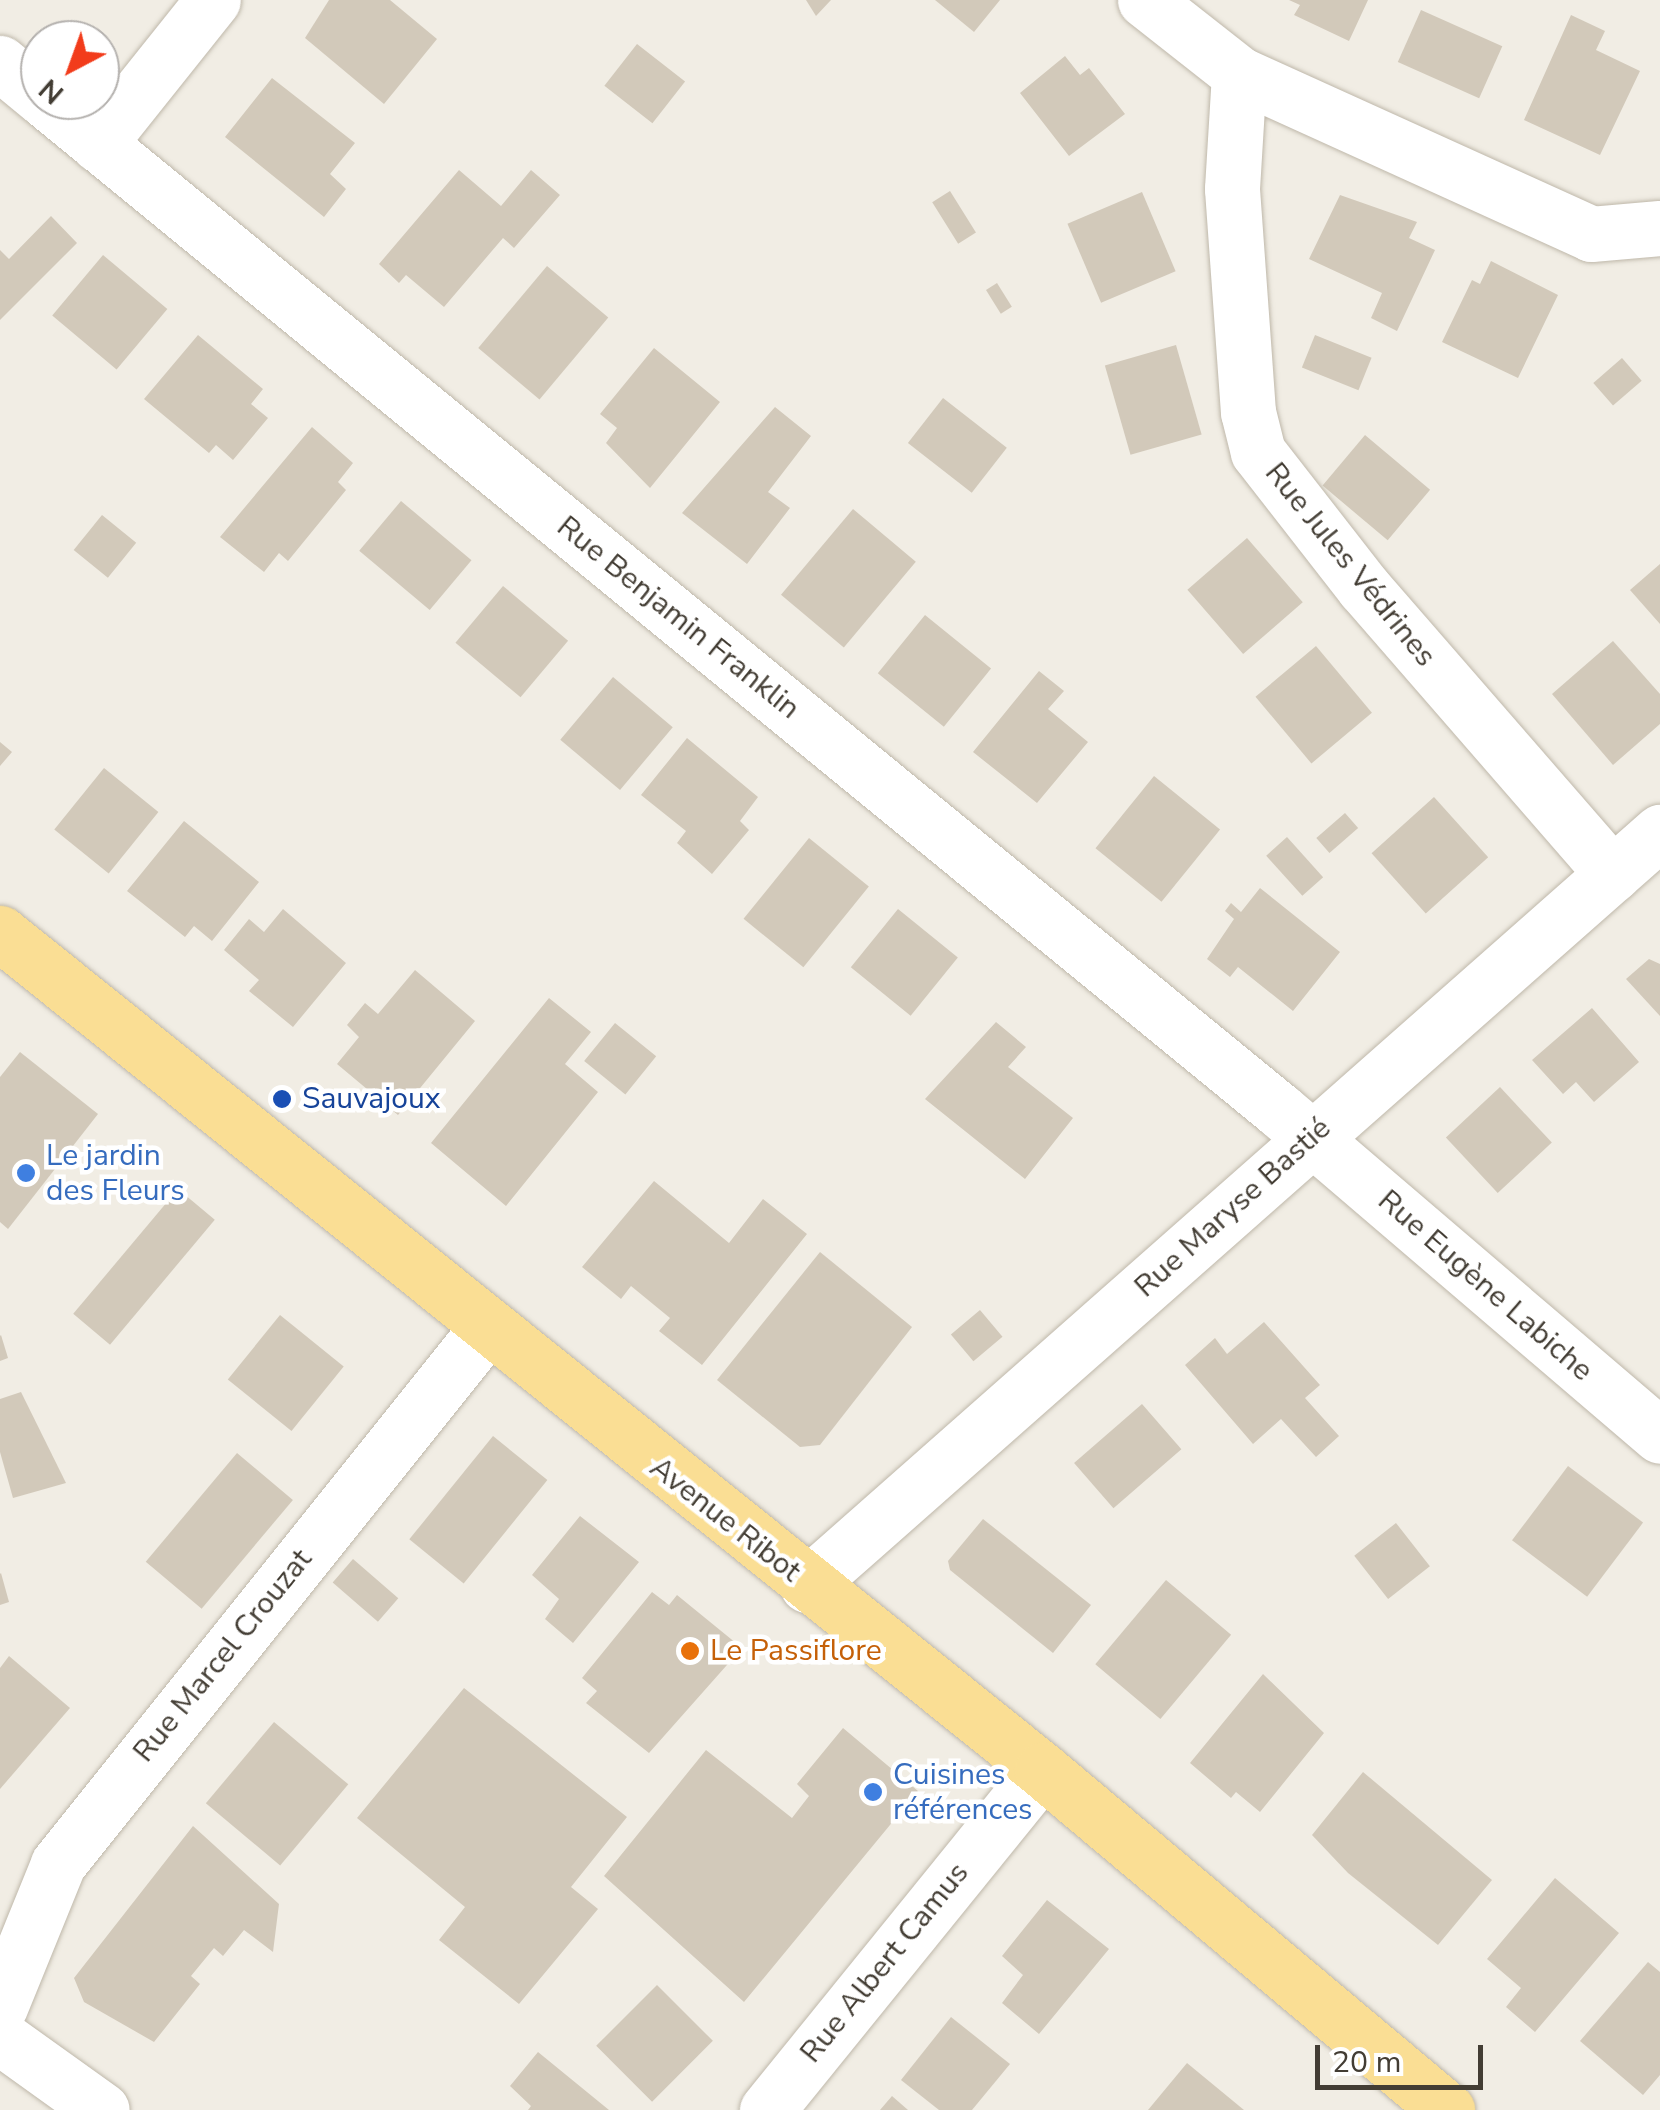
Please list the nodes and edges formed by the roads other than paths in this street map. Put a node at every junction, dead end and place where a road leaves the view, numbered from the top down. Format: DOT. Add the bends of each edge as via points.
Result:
graph roads {
  1 [pos="213,0"];
  2 [pos="1144,0"];
  3 [pos="0,62"];
  4 [pos="1239,74"];
  5 [pos="20,79"];
  6 [pos="69,120"];
  7 [pos="98,144"];
  8 [pos="1660,228"];
  9 [pos="1660,832"];
  10 [pos="1613,874"];
  11 [pos="0,933"];
  12 [pos="1310,1137"];
  13 [pos="486,1330"];
  14 [pos="1660,1436"];
  15 [pos="807,1585"];
  16 [pos="1042,1770"];
  17 [pos="0,2007"];
  18 [pos="0,2038"];
  19 [pos="1433,2106"];
  20 [pos="102,2110"];
  21 [pos="766,2110"];
  1 -- 7 [label="street"];
  2 -- 4 [label="street"];
  3 -- 5 [label="street, Rue Benjamin Franklin"];
  4 -- 8 [label="street" via="1592,234"];
  4 -- 10 [label="street, Rue Jules Védrines" via="1232,190 1248,412 1258,452 1364,588"];
  6 -- 7 [label="street, Rue Benjamin Franklin"];
  7 -- 12 [label="street, Rue Benjamin Franklin"];
  9 -- 10 [label="street, Rue Maryse Bastié"];
  10 -- 12 [label="street, Rue Maryse Bastié"];
  11 -- 13 [label="main road, Avenue Ribot"];
  12 -- 14 [label="street, Rue Eugène Labiche"];
  12 -- 15 [label="street, Rue Maryse Bastié"];
  13 -- 15 [label="main road, Avenue Ribot"];
  13 -- 17 [label="street, Rue Marcel Crouzat" via="58,1864"];
  15 -- 16 [label="main road, Avenue Ribot"];
  16 -- 19 [label="main road, Avenue Ribot"];
  16 -- 21 [label="street, Rue Albert Camus"];
  18 -- 20 [label="street"];
}
